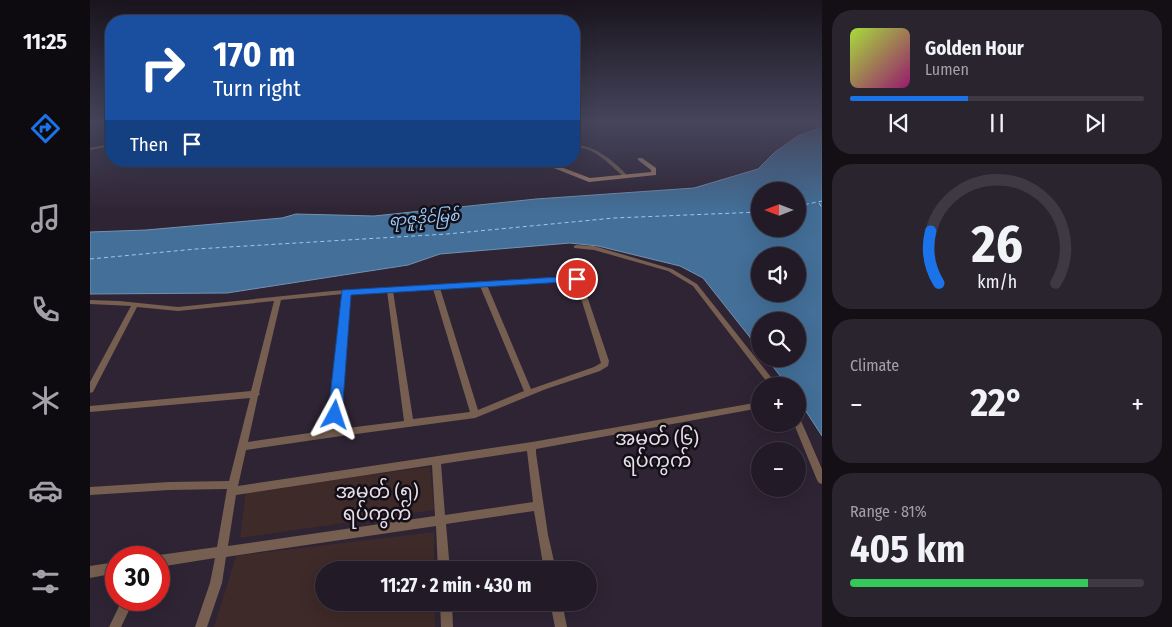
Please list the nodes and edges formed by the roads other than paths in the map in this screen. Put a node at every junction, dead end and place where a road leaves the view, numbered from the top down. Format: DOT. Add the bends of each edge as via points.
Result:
graph roads {
  1 [pos="596,152"];
  2 [pos="640,159"];
  3 [pos="555,167"];
  4 [pos="626,176"];
  5 [pos="576,247"];
  6 [pos="483,284"];
  7 [pos="436,287"];
  8 [pos="390,290"];
  9 [pos="346,292"];
  10 [pos="278,298"];
  11 [pos="90,302"];
  12 [pos="136,305"];
  13 [pos="767,377"];
  14 [pos="90,390"];
  15 [pos="529,393"];
  16 [pos="256,394"];
  17 [pos="751,407"];
  18 [pos="90,409"];
  19 [pos="475,415"];
  20 [pos="409,424"];
  21 [pos="802,432"];
  22 [pos="334,433"];
  23 [pos="532,446"];
  24 [pos="243,447"];
  25 [pos="436,461"];
  26 [pos="822,480"];
  27 [pos="233,488"];
  28 [pos="90,491"];
  29 [pos="538,506"];
  30 [pos="441,521"];
  31 [pos="222,553"];
  32 [pos="170,560"];
  33 [pos="443,561"];
  34 [pos="548,561"];
  35 [pos="105,570"];
  36 [pos="90,572"];
  37 [pos="123,611"];
  38 [pos="446,611"];
  39 [pos="558,611"];
  40 [pos="115,627"];
  41 [pos="200,627"];
  42 [pos="447,627"];
  43 [pos="561,627"];
  1 -- 4 [label="street"];
  2 -- 4 [label="street" via="654,169 654,174"];
  3 -- 4 [label="street" via="589,180"];
  5 -- 13 [label="street" via="594,248 670,270 695,285"];
  6 -- 7 [label="street"];
  6 -- 15 [label="street"];
  6 -- 15 [label="street" via="571,278 579,281 605,364"];
  7 -- 8 [label="street"];
  7 -- 19 [label="street"];
  8 -- 9 [label="street"];
  8 -- 20 [label="street"];
  9 -- 10 [label="street"];
  9 -- 22 [label="street"];
  10 -- 12 [label="street" via="178,309"];
  10 -- 16 [label="street"];
  11 -- 12 [label="street"];
  12 -- 14 [label="street"];
  15 -- 19 [label="street"];
  16 -- 18 [label="street"];
  16 -- 24 [label="street"];
  17 -- 23 [label="street"];
  19 -- 20 [label="street"];
  20 -- 22 [label="street"];
  21 -- 26 [label="street"];
  22 -- 24 [label="street"];
  23 -- 25 [label="street"];
  23 -- 29 [label="street"];
  24 -- 27 [label="street"];
  25 -- 27 [label="street"];
  25 -- 30 [label="street"];
  27 -- 28 [label="street"];
  27 -- 31 [label="street"];
  29 -- 30 [label="street"];
  29 -- 34 [label="street"];
  30 -- 31 [label="street"];
  30 -- 33 [label="street"];
  31 -- 32 [label="street"];
  31 -- 41 [label="street" via="216,583"];
  35 -- 36 [label="street"];
  37 -- 40 [label="street"];
  38 -- 42 [label="street"];
  39 -- 43 [label="street"];
}
